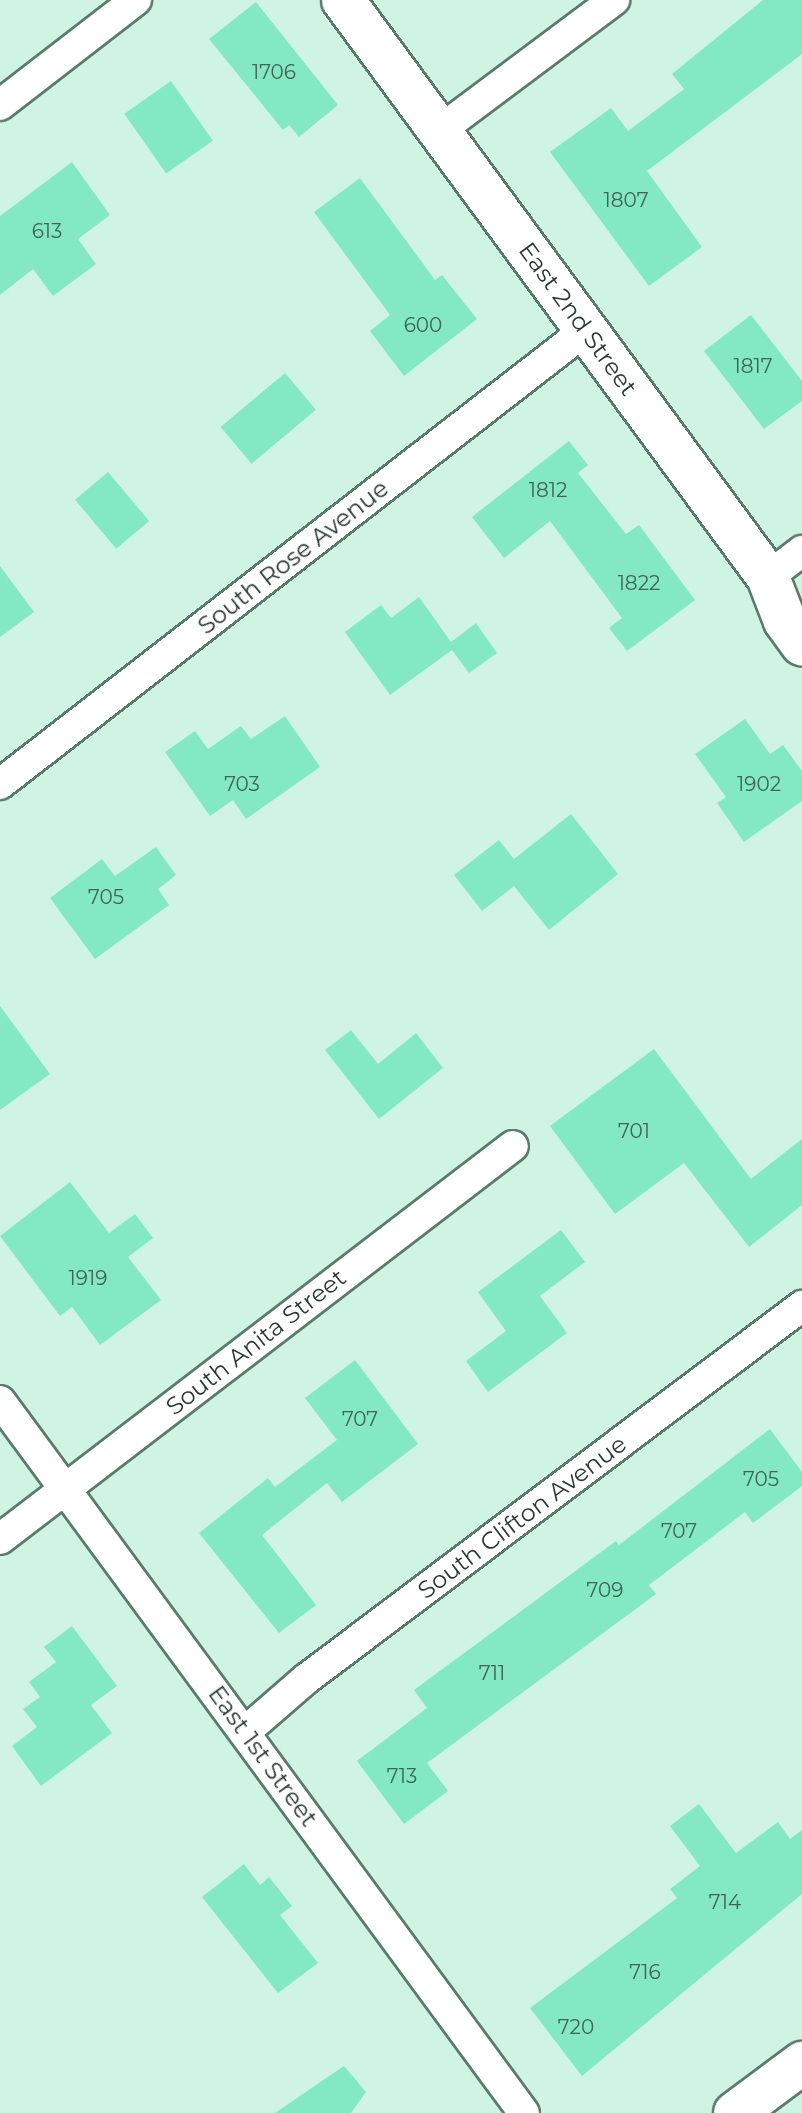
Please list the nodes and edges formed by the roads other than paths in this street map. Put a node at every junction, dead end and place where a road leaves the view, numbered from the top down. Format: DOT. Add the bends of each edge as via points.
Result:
graph roads {
  1 [pos="136,0"];
  2 [pos="343,0"];
  3 [pos="614,0"];
  4 [pos="0,105"];
  5 [pos="439,131"];
  6 [pos="586,330"];
  7 [pos="802,551"];
  8 [pos="768,577"];
  9 [pos="802,644"];
  10 [pos="0,784"];
  11 [pos="513,1146"];
  12 [pos="802,1306"];
  13 [pos="0,1401"];
  14 [pos="66,1489"];
  15 [pos="0,1539"];
  16 [pos="245,1732"];
  17 [pos="802,2063"];
  18 [pos="524,2113"];
  19 [pos="735,2113"];
  1 -- 4 [label="street"];
  2 -- 5 [label="street, East 2nd Street"];
  3 -- 5 [label="street"];
  5 -- 6 [label="street, East 2nd Street"];
  6 -- 8 [label="street, East 2nd Street"];
  6 -- 10 [label="street, South Rose Avenue"];
  7 -- 8 [label="street"];
  8 -- 9 [label="street, East 2nd Street" via="785,621"];
  11 -- 14 [label="street, South Anita Street"];
  12 -- 16 [label="street, South Clifton Avenue" via="306,1679"];
  13 -- 14 [label="street, East 1st Street"];
  14 -- 15 [label="street, South Anita Street"];
  14 -- 16 [label="street, East 1st Street"];
  16 -- 18 [label="street, East 1st Street"];
  17 -- 19 [label="street"];
}
